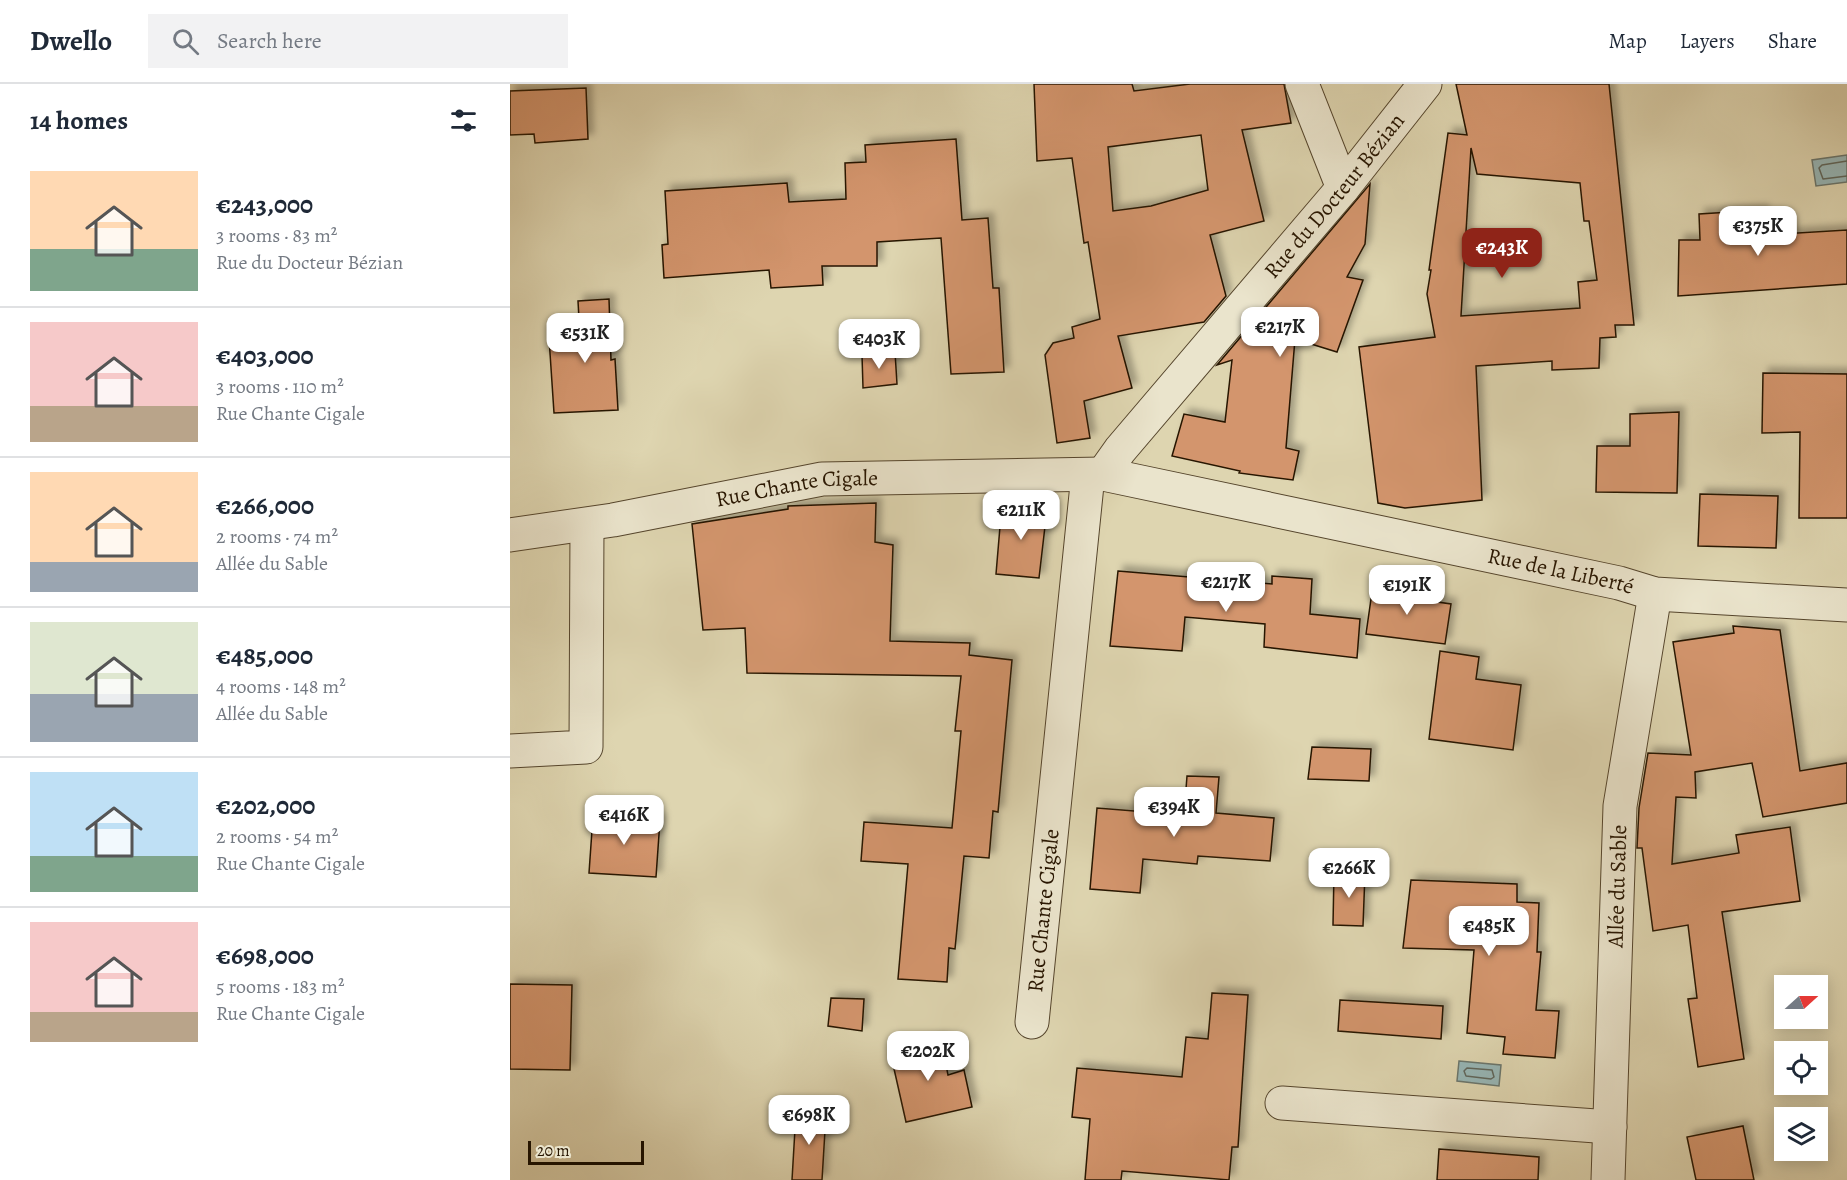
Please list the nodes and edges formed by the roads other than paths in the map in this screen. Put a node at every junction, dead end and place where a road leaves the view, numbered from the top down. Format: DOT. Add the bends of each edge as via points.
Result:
graph roads {
  1 [pos="1302,84"];
  2 [pos="1425,84"];
  3 [pos="1343,188"];
  4 [pos="1096,474"];
  5 [pos="587,525"];
  6 [pos="510,536"];
  7 [pos="1655,594"];
  8 [pos="1847,605"];
  9 [pos="510,751"];
  10 [pos="1032,1022"];
  11 [pos="1282,1102"];
  12 [pos="1610,1127"];
  13 [pos="1608,1180"];
  1 -- 3 [label="street"];
  2 -- 3 [label="street, Rue du Docteur Bézian"];
  3 -- 4 [label="street, Rue du Docteur Bézian"];
  4 -- 5 [label="street, Rue Chante Cigale" via="822,479"];
  4 -- 7 [label="street, Rue de la Liberté" via="1607,580"];
  4 -- 10 [label="street, Rue Chante Cigale"];
  5 -- 6 [label="street, Rue Chante Cigale"];
  5 -- 9 [label="street" via="586,747"];
  7 -- 8 [label="street, Rue de la Liberté"];
  7 -- 12 [label="street, Allée du Sable" via="1620,806"];
  11 -- 12 [label="street"];
  12 -- 13 [label="street, Allée du Sable"];
}
